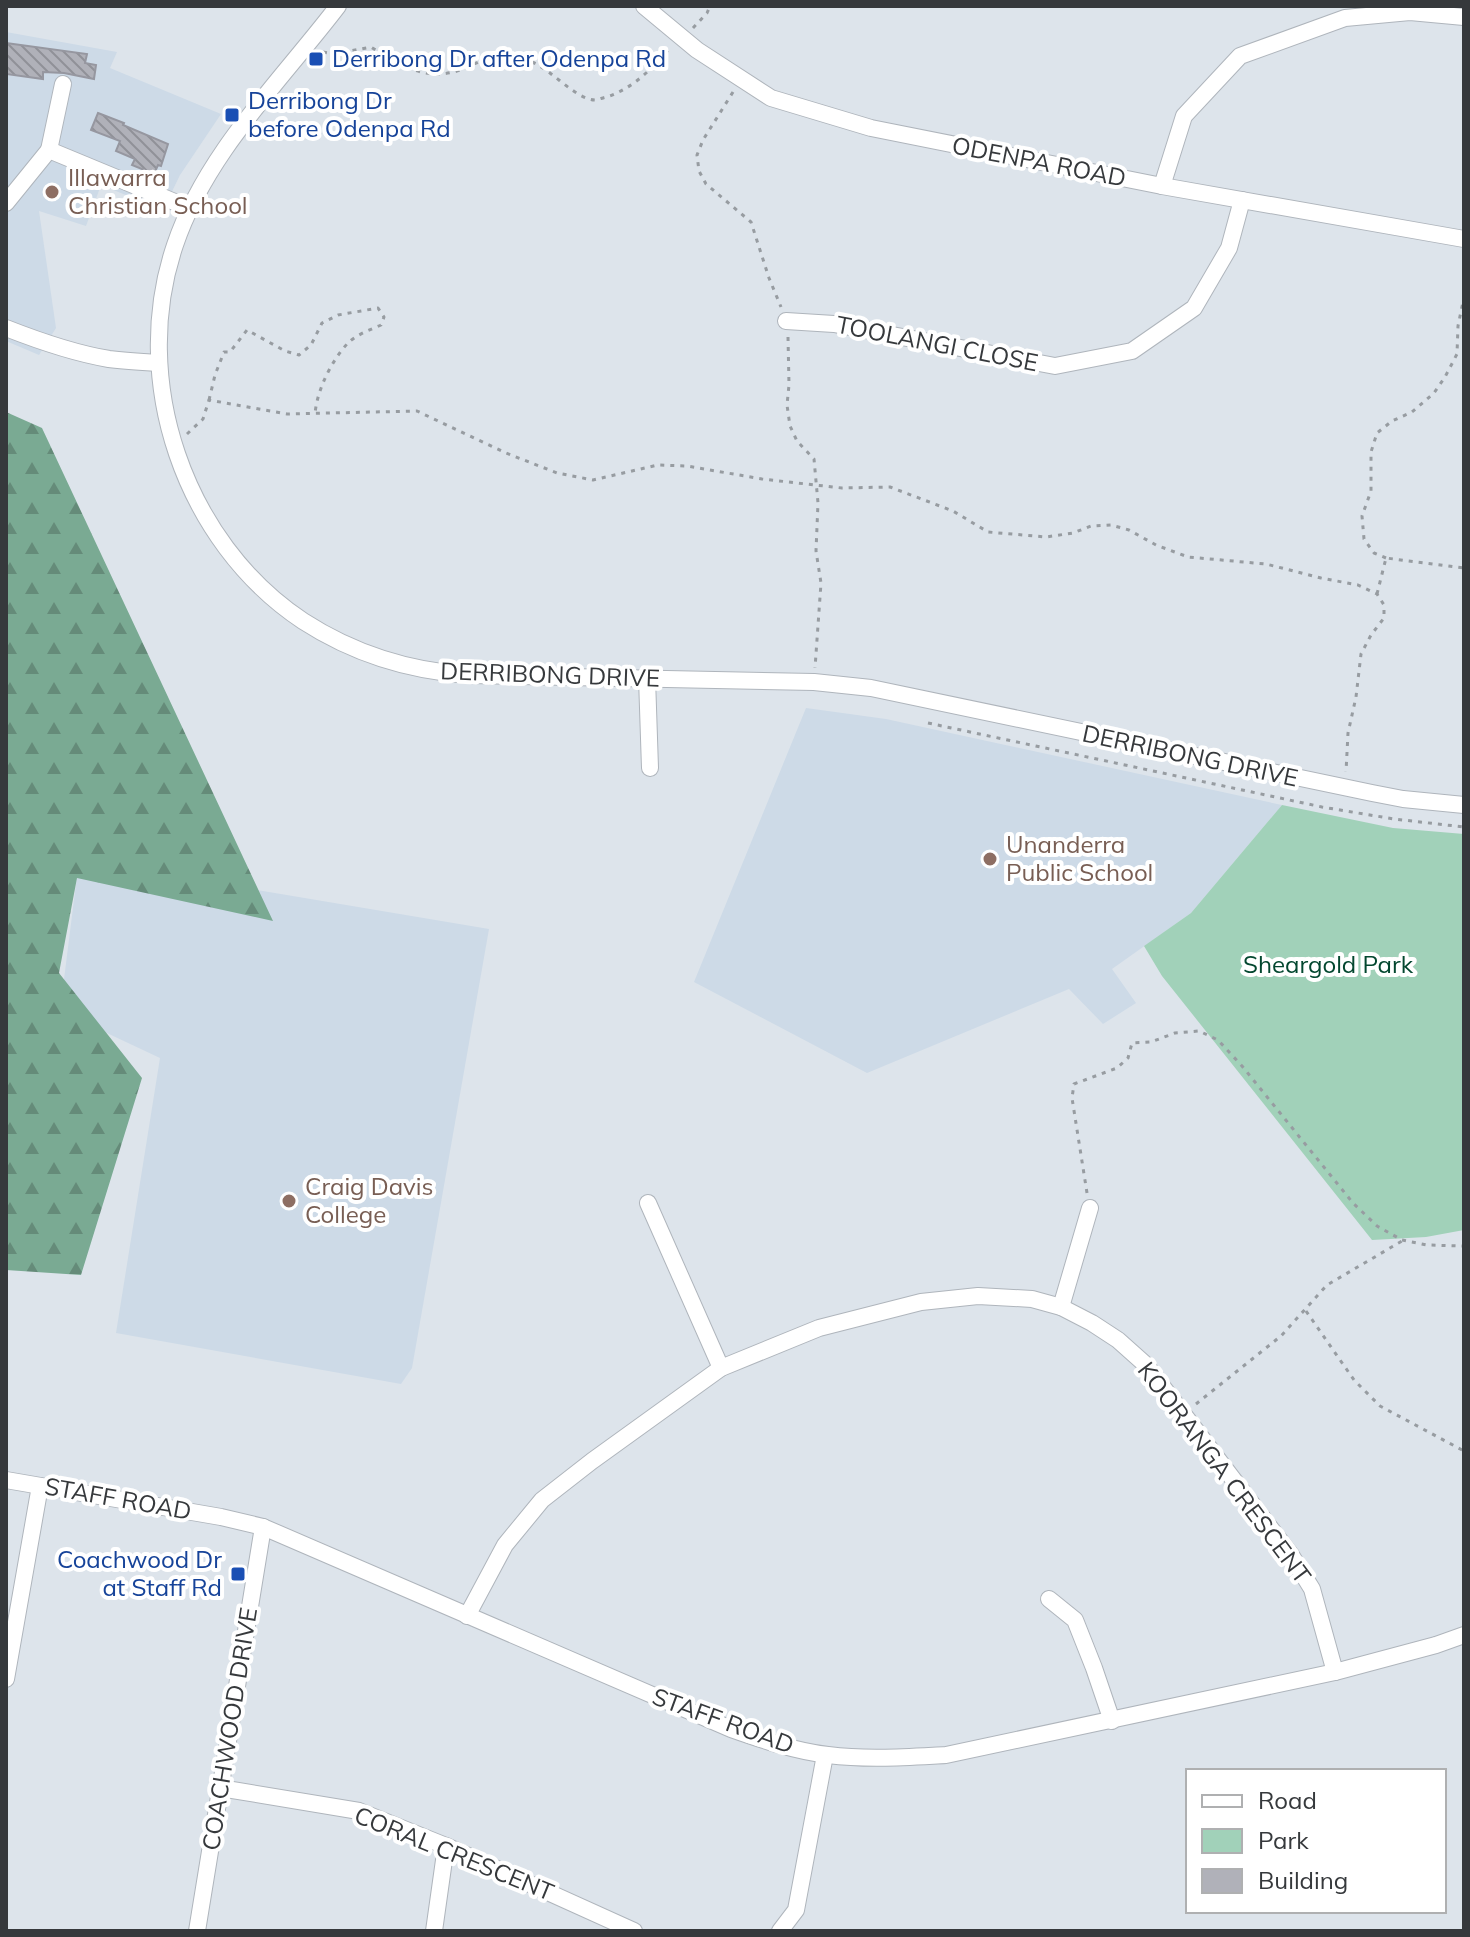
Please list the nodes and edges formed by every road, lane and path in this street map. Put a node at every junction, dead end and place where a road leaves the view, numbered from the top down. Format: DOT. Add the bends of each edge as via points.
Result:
graph roads {
  1 [pos="338,6"];
  2 [pos="644,6"];
  3 [pos="710,6"];
  4 [pos="1464,17"];
  5 [pos="680,36"];
  6 [pos="309,44"];
  7 [pos="742,79"];
  8 [pos="63,84"];
  9 [pos="49,150"];
  10 [pos="1162,186"];
  11 [pos="1242,200"];
  12 [pos="6,203"];
  13 [pos="189,208"];
  14 [pos="1464,239"];
  15 [pos="1464,297"];
  16 [pos="786,321"];
  17 [pos="6,328"];
  18 [pos="159,363"];
  19 [pos="209,400"];
  20 [pos="315,414"];
  21 [pos="172,440"];
  22 [pos="815,485"];
  23 [pos="1386,558"];
  24 [pos="1464,568"];
  25 [pos="1377,594"];
  26 [pos="647,678"];
  27 [pos="814,682"];
  28 [pos="928,723"];
  29 [pos="650,768"];
  30 [pos="1345,788"];
  31 [pos="1464,805"];
  32 [pos="1464,827"];
  33 [pos="648,1203"];
  34 [pos="1090,1208"];
  35 [pos="1404,1240"];
  36 [pos="1464,1246"];
  37 [pos="1061,1307"];
  38 [pos="1304,1310"];
  39 [pos="721,1368"];
  40 [pos="1184,1414"];
  41 [pos="1464,1451"];
  42 [pos="6,1480"];
  43 [pos="40,1486"];
  44 [pos="263,1527"];
  45 [pos="1049,1599"];
  46 [pos="467,1616"];
  47 [pos="1464,1635"];
  48 [pos="1335,1672"];
  49 [pos="6,1679"];
  50 [pos="1112,1721"];
  51 [pos="825,1755"];
  52 [pos="220,1788"];
  53 [pos="446,1846"];
  54 [pos="197,1931"];
  55 [pos="434,1931"];
  56 [pos="634,1931"];
  57 [pos="780,1931"];
  1 -- 6 [label="street, DERRIBONG DRIVE"];
  2 -- 5 [label="street, ODENPA ROAD"];
  3 -- 5 [label="path" via="694,28"];
  4 -- 10 [label="street" via="1410,12 1345,18 1240,56 1184,116"];
  5 -- 6 [label="path" via="650,71 619,93 596,100 532,62 504,55 438,76 413,70 371,47 335,54"];
  5 -- 7 [label="street, ODENPA ROAD"];
  6 -- 13 [label="street, DERRIBONG DRIVE" via="236,134"];
  7 -- 10 [label="street, ODENPA ROAD" via="771,98 871,128"];
  7 -- 16 [label="path" via="703,140 697,155 699,171 706,184 751,222"];
  8 -- 9 [label="street"];
  9 -- 12 [label="street"];
  9 -- 13 [label="street"];
  10 -- 11 [label="street, ODENPA ROAD"];
  11 -- 14 [label="street, ODENPA ROAD"];
  11 -- 16 [label="street, TOOLANGI CLOSE" via="1229,248 1194,308 1132,351 1055,366 834,324"];
  13 -- 18 [label="street, DERRIBONG DRIVE" via="165,282"];
  15 -- 23 [label="path" via="1457,354 1445,377 1412,412 1377,433 1371,452 1364,539 1374,553"];
  16 -- 22 [label="path" via="790,426 814,459"];
  17 -- 18 [label="street" via="108,359"];
  18 -- 21 [label="street, DERRIBONG DRIVE"];
  19 -- 20 [label="path"];
  19 -- 20 [label="path" via="224,352 230,352 247,330 299,355 322,323 378,308 384,317 381,325 348,342 326,377"];
  19 -- 21 [label="path" via="203,419 187,435"];
  20 -- 22 [label="path" via="417,411 557,473 593,480 658,465"];
  21 -- 26 [label="street, DERRIBONG DRIVE" via="204,514 233,555 271,596 333,638 379,659 448,673"];
  22 -- 25 [label="path" via="890,487 953,511 988,532 1046,537 1111,525 1188,557 1266,564"];
  22 -- 27 [label="path" via="821,583"];
  23 -- 24 [label="path"];
  23 -- 25 [label="path"];
  25 -- 30 [label="path" via="1384,618 1361,654"];
  26 -- 27 [label="street, DERRIBONG DRIVE"];
  26 -- 29 [label="street"];
  27 -- 30 [label="street, DERRIBONG DRIVE" via="890,691"];
  28 -- 32 [label="path" via="1322,807"];
  30 -- 31 [label="street, DERRIBONG DRIVE"];
  33 -- 39 [label="street"];
  34 -- 35 [label="path" via="1074,1084 1117,1068 1128,1058 1132,1043 1199,1031 1218,1040 1242,1066 1353,1203 1377,1226"];
  34 -- 37 [label="street"];
  35 -- 36 [label="path"];
  35 -- 38 [label="path" via="1327,1285"];
  37 -- 39 [label="street, KOORANGA CRESCENT" via="1032,1299 978,1296 921,1302 819,1328"];
  37 -- 40 [label="street, KOORANGA CRESCENT" via="1118,1340 1146,1365"];
  38 -- 40 [label="path" via="1281,1336"];
  38 -- 41 [label="path" via="1354,1380 1380,1406"];
  39 -- 46 [label="street, KOORANGA CRESCENT" via="542,1500 505,1545"];
  40 -- 48 [label="street, KOORANGA CRESCENT" via="1312,1589"];
  42 -- 43 [label="street, STAFF ROAD"];
  43 -- 44 [label="street, STAFF ROAD"];
  43 -- 49 [label="street"];
  44 -- 46 [label="street, STAFF ROAD"];
  44 -- 52 [label="street, COACHWOOD DRIVE"];
  45 -- 50 [label="street" via="1075,1620"];
  46 -- 51 [label="street, STAFF ROAD" via="731,1729"];
  47 -- 48 [label="street, STAFF ROAD"];
  48 -- 50 [label="street, STAFF ROAD"];
  50 -- 51 [label="street, STAFF ROAD" via="946,1755"];
  51 -- 57 [label="street" via="796,1910"];
  52 -- 53 [label="street, CORAL CRESCENT" via="359,1811"];
  52 -- 54 [label="street, COACHWOOD DRIVE"];
  53 -- 55 [label="street"];
  53 -- 56 [label="street, CORAL CRESCENT"];
}
